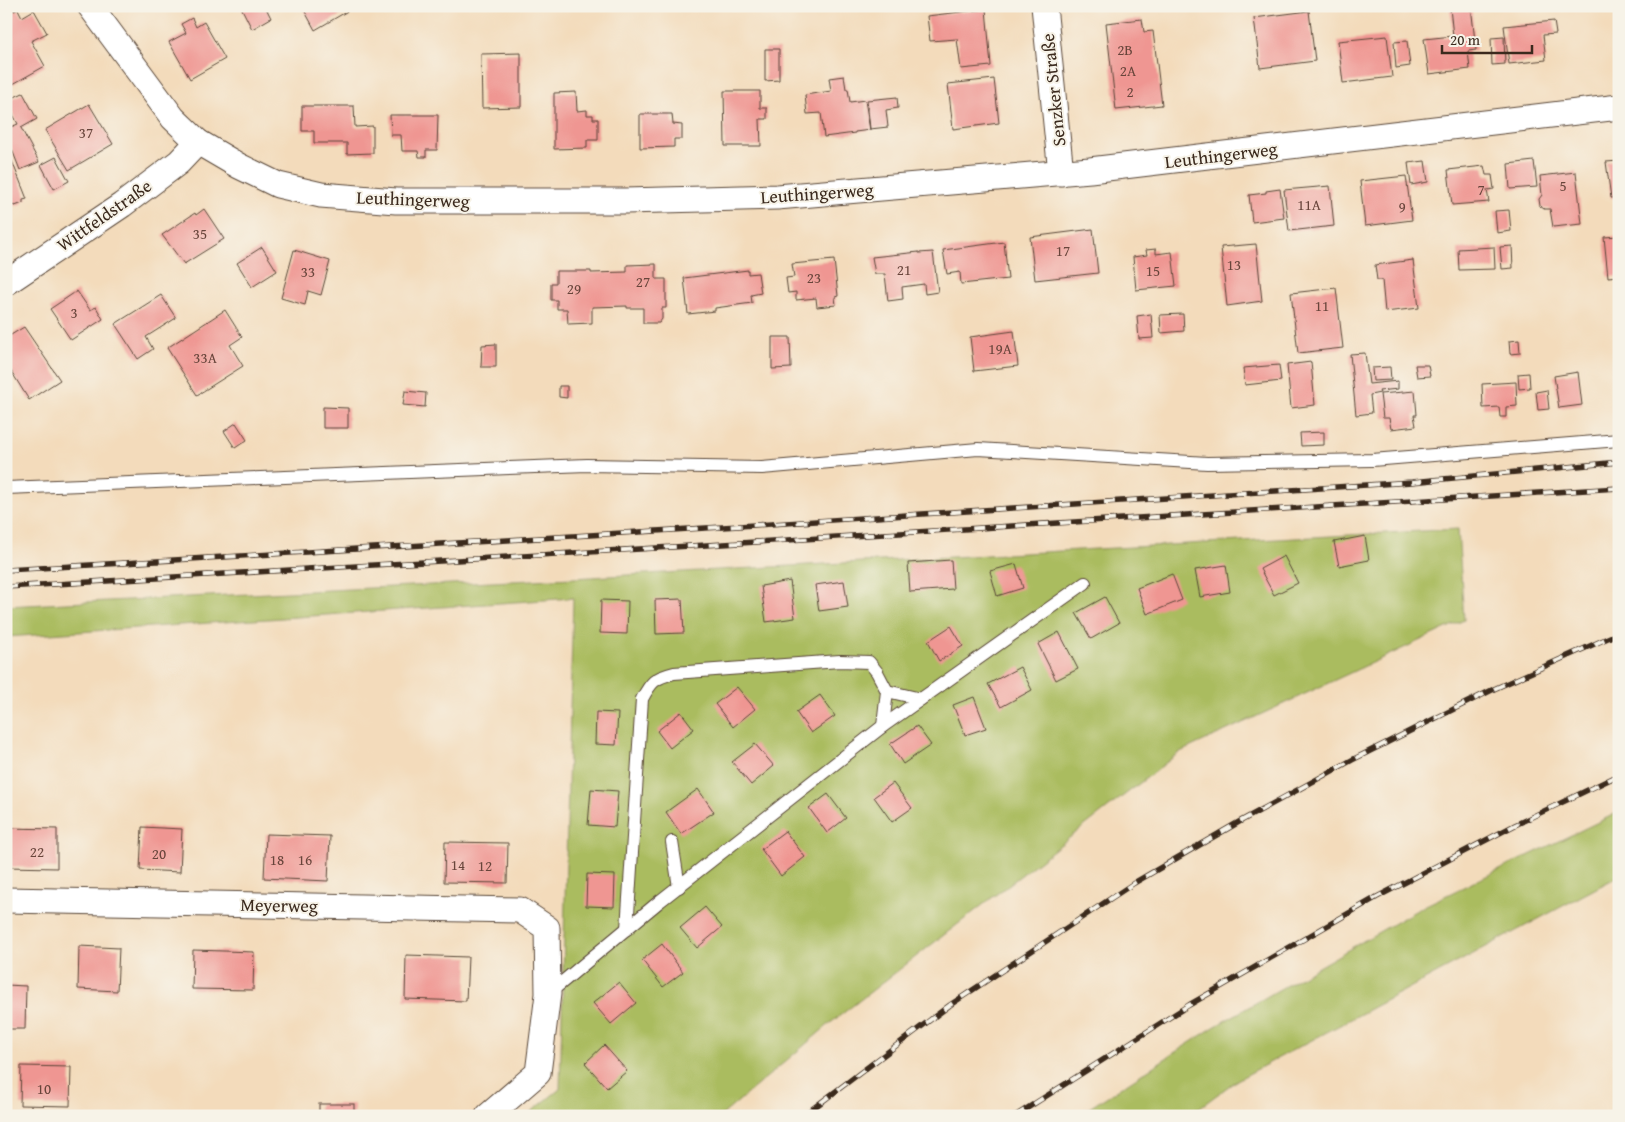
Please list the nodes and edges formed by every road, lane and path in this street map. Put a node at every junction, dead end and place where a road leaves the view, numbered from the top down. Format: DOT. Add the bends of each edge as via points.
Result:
graph roads {
  1 [pos="90,6"];
  2 [pos="1044,6"];
  3 [pos="1619,107"];
  4 [pos="198,142"];
  5 [pos="1061,173"];
  6 [pos="6,283"];
  7 [pos="1619,440"];
  8 [pos="6,488"];
  9 [pos="1085,584"];
  10 [pos="887,691"];
  11 [pos="921,699"];
  12 [pos="883,726"];
  13 [pos="672,842"];
  14 [pos="679,887"];
  15 [pos="6,900"];
  16 [pos="627,929"];
  17 [pos="548,994"];
  18 [pos="488,1116"];
  1 -- 4 [label="street, Leuthingerweg" via="173,118"];
  2 -- 5 [label="street, Senzker Straße"];
  3 -- 5 [label="street, Leuthingerweg"];
  4 -- 5 [label="street, Leuthingerweg" via="278,185 321,195 396,201 777,197"];
  4 -- 6 [label="street, Wittfeldstraße" via="179,162 122,205"];
  7 -- 8 [label="lane" via="1372,460 1207,463 978,449 762,468 587,465"];
  9 -- 11 [label="lane"];
  10 -- 11 [label="lane"];
  10 -- 12 [label="lane"];
  10 -- 16 [label="lane" via="869,662 840,661 674,673 655,679 642,699"];
  11 -- 12 [label="lane"];
  12 -- 14 [label="lane"];
  13 -- 14 [label="lane"];
  14 -- 16 [label="lane"];
  15 -- 17 [label="street, Meyerweg" via="520,910 547,928"];
  16 -- 17 [label="lane"];
  17 -- 18 [label="street" via="538,1073"];
}
